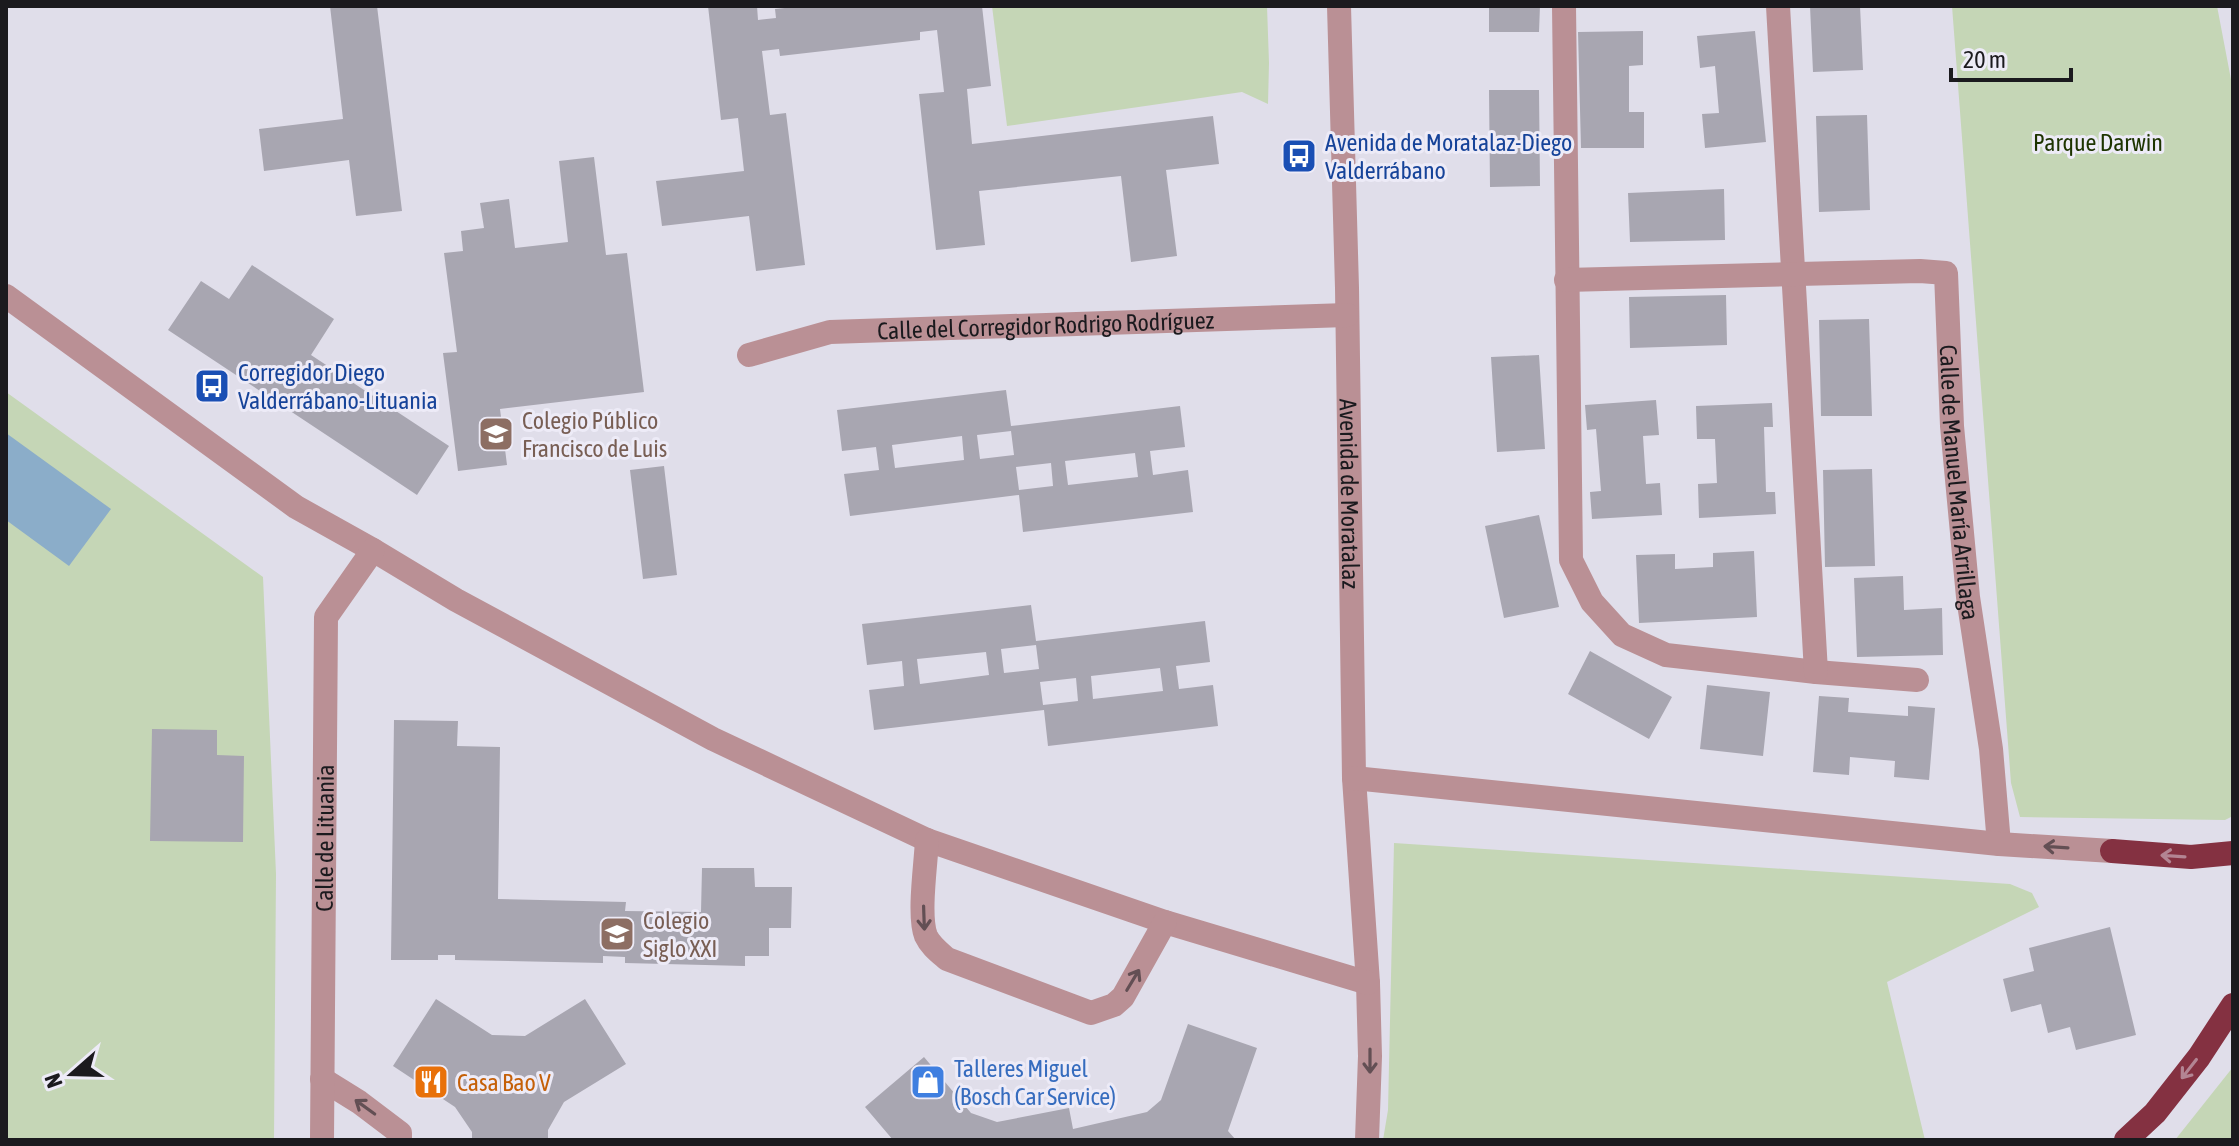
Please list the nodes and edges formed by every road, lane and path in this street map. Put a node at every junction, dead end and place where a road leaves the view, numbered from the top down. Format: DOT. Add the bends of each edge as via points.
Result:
graph roads {
  1 [pos="1339,6"];
  2 [pos="1564,6"];
  3 [pos="1778,6"];
  4 [pos="1793,275"];
  5 [pos="1566,280"];
  6 [pos="6,296"];
  7 [pos="1347,315"];
  8 [pos="749,355"];
  9 [pos="373,550"];
  10 [pos="1816,672"];
  11 [pos="1917,680"];
  12 [pos="1354,778"];
  13 [pos="927,840"];
  14 [pos="1999,844"];
  15 [pos="2112,851"];
  16 [pos="2233,853"];
  17 [pos="1165,922"];
  18 [pos="1368,983"];
  19 [pos="2233,1005"];
  20 [pos="322,1079"];
  21 [pos="322,1140"];
  22 [pos="400,1140"];
  23 [pos="1367,1140"];
  24 [pos="2126,1140"];
  1 -- 7 [label="street, Avenida de Moratalaz"];
  2 -- 5 [label="street"];
  3 -- 4 [label="street"];
  4 -- 5 [label="street, Calle de Manuel María Arrillaga"];
  4 -- 10 [label="street"];
  4 -- 14 [label="street, Calle de Manuel María Arrillaga" via="1946,273 1952,426"];
  5 -- 10 [label="street" via="1571,560 1592,602 1622,635 1666,655"];
  6 -- 9 [label="street" via="296,507"];
  7 -- 8 [label="street, Calle del Corregidor Rodrigo Rodríguez" via="830,332"];
  7 -- 12 [label="street, Avenida de Moratalaz"];
  9 -- 13 [label="street" via="713,739"];
  9 -- 20 [label="street, Calle de Lituania" via="326,617"];
  10 -- 11 [label="street"];
  12 -- 14 [label="street"];
  12 -- 18 [label="street, Avenida de Moratalaz"];
  13 -- 17 [label="street"];
  13 -- 17 [label="street, one-way" via="923,924 935,949 947,959 1091,1013 1123,997"];
  15 -- 14 [label="street, one-way"];
  16 -- 15 [label="highway, one-way" via="2191,857"];
  17 -- 18 [label="street"];
  18 -- 23 [label="street, Avenida de Moratalaz, one-way"];
  19 -- 24 [label="highway, one-way" via="2155,1113"];
  20 -- 21 [label="street, Calle de Lituania"];
  22 -- 20 [label="street, one-way" via="400,1133"];
}
